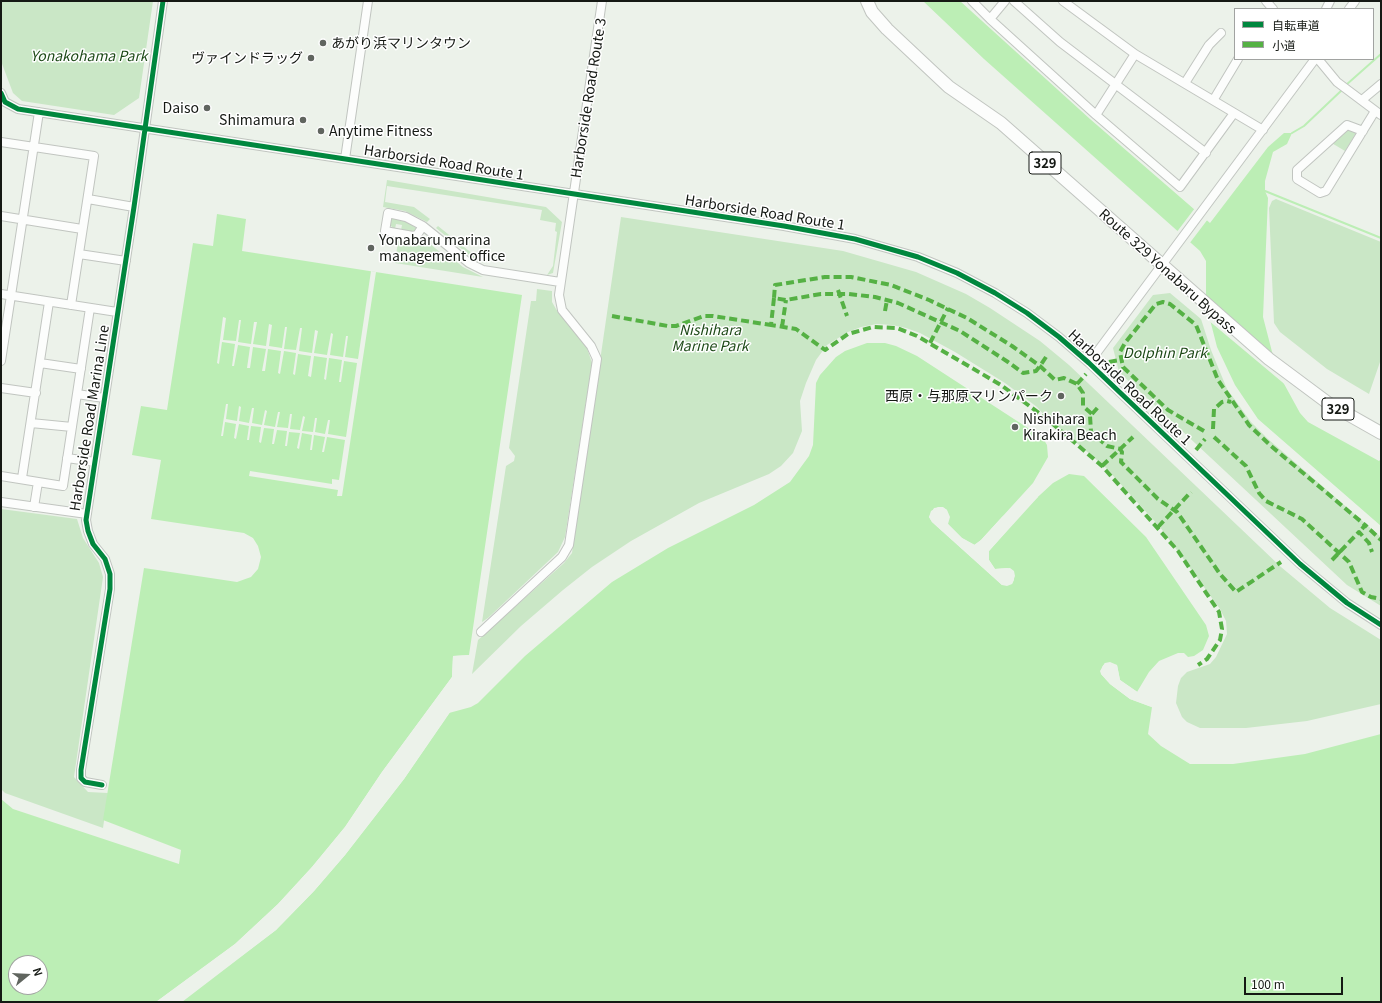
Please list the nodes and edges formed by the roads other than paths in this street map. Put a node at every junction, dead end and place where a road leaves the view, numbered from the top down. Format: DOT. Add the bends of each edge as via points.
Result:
graph roads {
  1 [pos="162,1"];
  2 [pos="368,1"];
  3 [pos="602,1"];
  4 [pos="867,1"];
  5 [pos="972,1"];
  6 [pos="1005,1"];
  7 [pos="1014,1"];
  8 [pos="1063,1"];
  9 [pos="990,19"];
  10 [pos="1221,33"];
  11 [pos="1135,54"];
  12 [pos="1237,60"];
  13 [pos="1316,60"];
  14 [pos="1318,60"];
  15 [pos="1185,83"];
  16 [pos="1115,84"];
  17 [pos="1381,84"];
  18 [pos="1,93"];
  19 [pos="1214,100"];
  20 [pos="1362,100"];
  21 [pos="3,103"];
  22 [pos="39,112"];
  23 [pos="1234,113"];
  24 [pos="1378,113"];
  25 [pos="1096,115"];
  26 [pos="144,129"];
  27 [pos="1263,130"];
  28 [pos="1363,131"];
  29 [pos="1,142"];
  30 [pos="33,147"];
  31 [pos="1206,153"];
  32 [pos="345,159"];
  33 [pos="573,194"];
  34 [pos="88,200"];
  35 [pos="134,207"];
  36 [pos="1,216"];
  37 [pos="21,219"];
  38 [pos="423,226"];
  39 [pos="82,229"];
  40 [pos="79,254"];
  41 [pos="126,261"];
  42 [pos="1162,266"];
  43 [pos="560,282"];
  44 [pos="1,294"];
  45 [pos="11,296"];
  46 [pos="49,302"];
  47 [pos="71,305"];
  48 [pos="90,308"];
  49 [pos="117,312"];
  50 [pos="1,358"];
  51 [pos="1,361"];
  52 [pos="40,363"];
  53 [pos="1089,363"];
  54 [pos="81,369"];
  55 [pos="1,388"];
  56 [pos="36,393"];
  57 [pos="77,394"];
  58 [pos="104,398"];
  59 [pos="31,423"];
  60 [pos="72,426"];
  61 [pos="1381,433"];
  62 [pos="67,458"];
  63 [pos="94,462"];
  64 [pos="1,476"];
  65 [pos="22,478"];
  66 [pos="38,482"];
  67 [pos="1,502"];
  68 [pos="34,507"];
  69 [pos="87,514"];
  70 [pos="1381,625"];
  71 [pos="482,632"];
  72 [pos="102,785"];
  1 -- 26 [label="street"];
  2 -- 32 [label="street"];
  3 -- 33 [label="street, Harborside Road Route 3"];
  4 -- 42 [label="highway, Route 329 Yonabaru Bypass / 329" via="872,12 903,45 949,87 1001,123"];
  5 -- 9 [label="street"];
  6 -- 9 [label="street"];
  7 -- 16 [label="street" via="1060,42"];
  8 -- 11 [label="street"];
  9 -- 25 [label="street"];
  10 -- 15 [label="street" via="1209,45"];
  11 -- 15 [label="street"];
  11 -- 16 [label="street"];
  12 -- 19 [label="street"];
  13 -- 27 [label="street"];
  14 -- 20 [label="street" via="1337,82"];
  15 -- 19 [label="street"];
  16 -- 25 [label="street"];
  16 -- 31 [label="street"];
  17 -- 20 [label="street"];
  18 -- 21 [label="street"];
  19 -- 23 [label="street"];
  20 -- 24 [label="street"];
  21 -- 22 [label="street, Harborside Road Route 1" via="18,109"];
  22 -- 26 [label="street, Harborside Road Route 1"];
  22 -- 30 [label="street"];
  23 -- 27 [label="street"];
  23 -- 31 [label="street"];
  24 -- 28 [label="street"];
  25 -- 31 [label="street" via="1180,187"];
  26 -- 32 [label="street, Harborside Road Route 1"];
  26 -- 35 [label="street, Harborside Road Marina Line"];
  27 -- 42 [label="street"];
  28 -- 28 [label="street" via="1326,191 1320,193 1297,179 1297,170 1347,125"];
  29 -- 30 [label="street"];
  30 -- 34 [label="street" via="94,156"];
  30 -- 37 [label="street"];
  32 -- 33 [label="street, Harborside Road Route 1"];
  33 -- 43 [label="street, Harborside Road Route 3"];
  33 -- 53 [label="street, Harborside Road Route 1" via="830,234 900,251 956,273 996,293 1043,325"];
  34 -- 35 [label="street"];
  34 -- 39 [label="street"];
  35 -- 41 [label="street, Harborside Road Marina Line"];
  36 -- 37 [label="street"];
  37 -- 39 [label="street"];
  37 -- 45 [label="street"];
  38 -- 38 [label="street" via="406,217 388,213 385,231 413,236 417,235"];
  38 -- 43 [label="street" via="469,263 483,270"];
  39 -- 40 [label="street"];
  40 -- 41 [label="street"];
  40 -- 47 [label="street"];
  41 -- 49 [label="street, Harborside Road Marina Line"];
  42 -- 53 [label="street"];
  42 -- 61 [label="highway, Route 329 Yonabaru Bypass / 329" via="1297,381 1345,414"];
  43 -- 71 [label="street, Harborside Road Route 3" via="562,310 592,346 597,359 569,545 562,557"];
  44 -- 45 [label="street"];
  45 -- 46 [label="street"];
  45 -- 50 [label="street"];
  46 -- 47 [label="street"];
  46 -- 52 [label="street"];
  47 -- 48 [label="street"];
  48 -- 49 [label="street"];
  48 -- 54 [label="street"];
  49 -- 58 [label="street, Harborside Road Marina Line"];
  50 -- 51 [label="street"];
  52 -- 54 [label="street"];
  52 -- 56 [label="street"];
  53 -- 70 [label="street, Harborside Road Route 1" via="1300,564 1347,603"];
  54 -- 57 [label="street"];
  55 -- 56 [label="street"];
  56 -- 59 [label="street"];
  57 -- 58 [label="street"];
  57 -- 60 [label="street"];
  58 -- 63 [label="street, Harborside Road Marina Line"];
  59 -- 60 [label="street"];
  59 -- 65 [label="street"];
  60 -- 62 [label="street"];
  62 -- 63 [label="street"];
  62 -- 66 [label="street" via="63,486"];
  63 -- 69 [label="street, Harborside Road Marina Line"];
  64 -- 65 [label="street"];
  65 -- 66 [label="street"];
  66 -- 68 [label="street"];
  67 -- 68 [label="street"];
  68 -- 69 [label="street"];
  69 -- 72 [label="street, Harborside Road Marina Line" via="88,531 93,544 105,559 110,574 110,589 81,778 85,782"];
}
